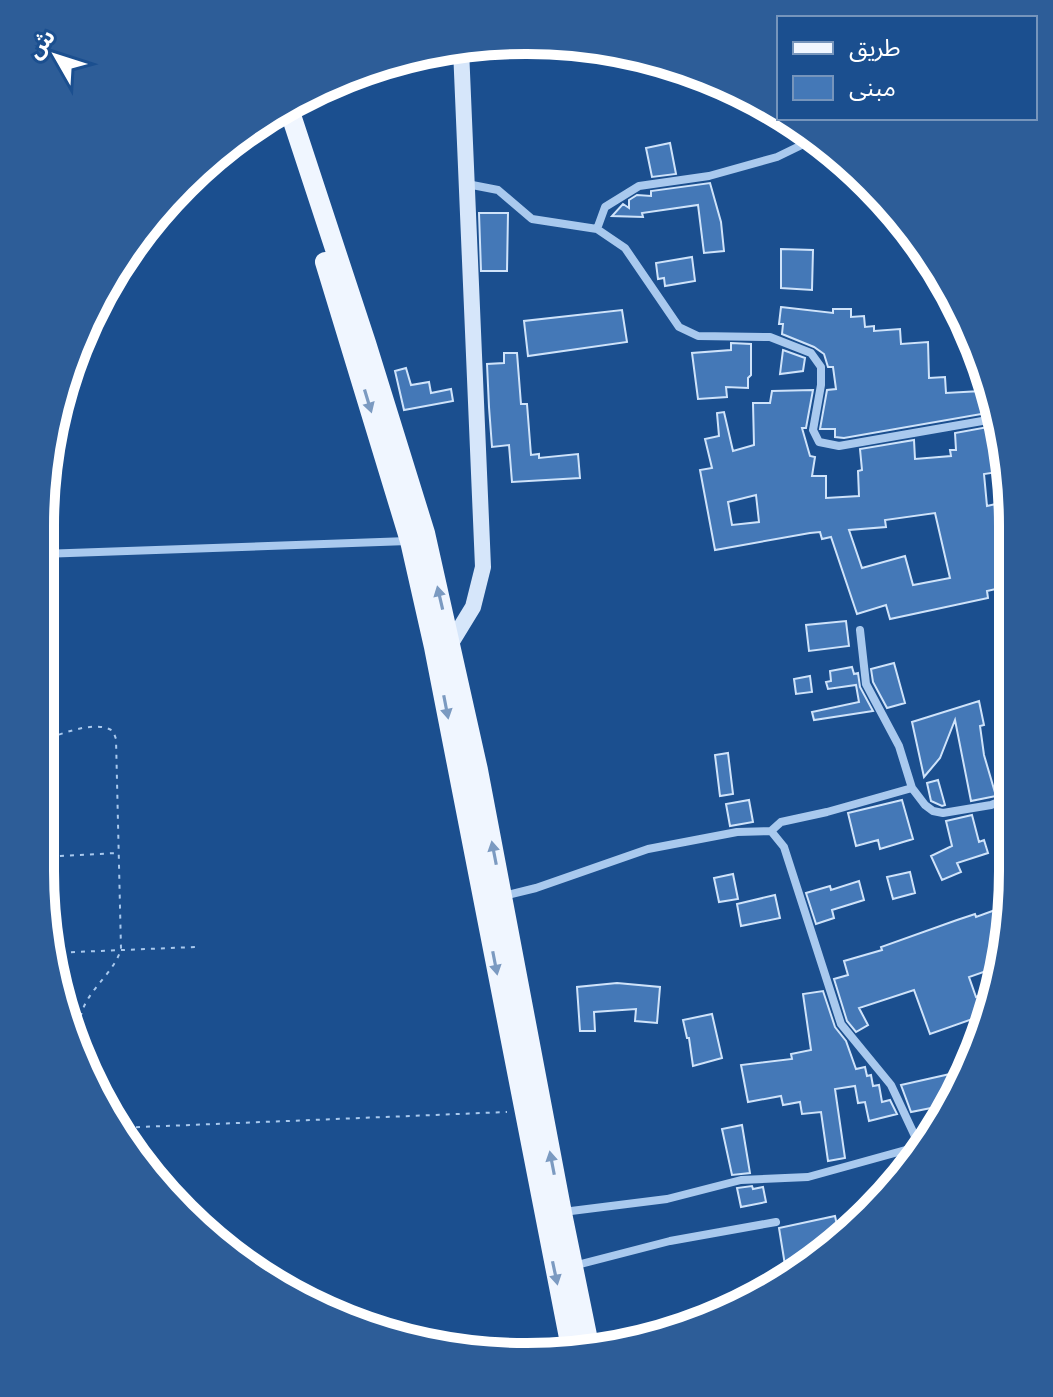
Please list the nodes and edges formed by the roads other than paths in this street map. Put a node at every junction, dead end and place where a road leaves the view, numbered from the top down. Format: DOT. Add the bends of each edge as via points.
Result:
graph roads {
  1 [pos="461,59"];
  2 [pos="291,116"];
  3 [pos="281,123"];
  4 [pos="803,144"];
  5 [pos="467,184"];
  6 [pos="597,229"];
  7 [pos="987,420"];
  8 [pos="410,541"];
  9 [pos="54,554"];
  10 [pos="860,630"];
  11 [pos="443,645"];
  12 [pos="912,788"];
  13 [pos="999,802"];
  14 [pos="771,831"];
  15 [pos="503,896"];
  16 [pos="516,1022"];
  17 [pos="916,1137"];
  18 [pos="906,1151"];
  19 [pos="562,1213"];
  20 [pos="776,1222"];
  21 [pos="572,1266"];
  22 [pos="578,1340"];
  23 [pos="579,1340"];
  1 -- 5 [label="street"];
  11 -- 2 [label="main road, one-way" via="415,498"];
  3 -- 8 [label="main road, one-way"];
  4 -- 6 [label="street" via="709,176 639,186 605,207"];
  5 -- 6 [label="street" via="498,190 532,219"];
  5 -- 11 [label="street" via="483,567 473,607"];
  6 -- 7 [label="street" via="625,248 679,327 698,336 770,337 811,353 821,367 813,430 819,442 839,446"];
  8 -- 9 [label="street"];
  8 -- 11 [label="main road"];
  10 -- 12 [label="street" via="866,684 899,746"];
  15 -- 11 [label="main road, one-way"];
  11 -- 16 [label="main road, one-way"];
  12 -- 13 [label="street" via="933,811 943,813"];
  12 -- 14 [label="street" via="781,822"];
  14 -- 15 [label="street" via="648,849"];
  14 -- 17 [label="street" via="784,847 841,1024 891,1085"];
  15 -- 16 [label="main road"];
  19 -- 16 [label="main road, one-way"];
  16 -- 22 [label="main road, one-way" via="524,1111"];
  18 -- 19 [label="street" via="808,1177 741,1180 667,1199"];
  19 -- 21 [label="main road"];
  20 -- 21 [label="street"];
  21 -- 23 [label="main road"];
}
